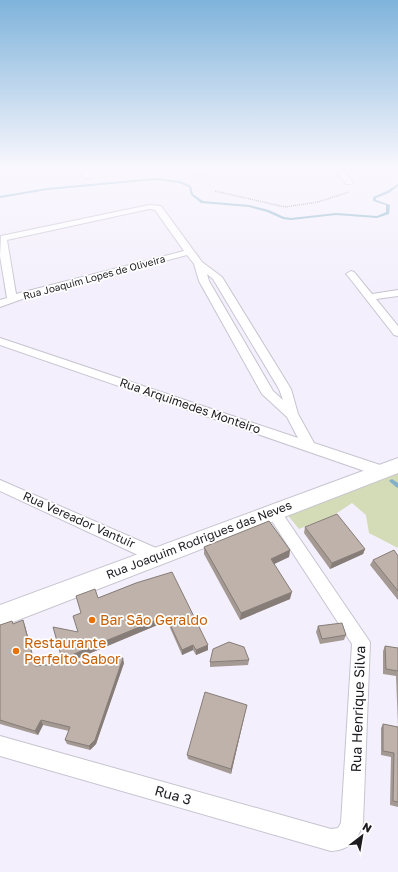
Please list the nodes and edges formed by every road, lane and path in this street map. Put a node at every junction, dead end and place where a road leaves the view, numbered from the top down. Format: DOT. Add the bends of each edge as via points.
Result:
graph roads {
  1 [pos="147,209"];
  2 [pos="158,209"];
  3 [pos="189,252"];
  4 [pos="200,264"];
  5 [pos="351,274"];
  6 [pos="398,293"];
  7 [pos="370,297"];
  8 [pos="12,299"];
  9 [pos="0,304"];
  10 [pos="398,333"];
  11 [pos="0,341"];
  12 [pos="292,414"];
  13 [pos="309,447"];
  14 [pos="389,468"];
  15 [pos="0,485"];
  16 [pos="273,511"];
  17 [pos="157,556"];
  18 [pos="0,616"];
  19 [pos="0,746"];
  20 [pos="346,837"];
  1 -- 8 [label="street" via="4,238 2,241"];
  2 -- 3 [label="street"];
  3 -- 4 [label="street"];
  3 -- 8 [label="street, Rua Joaquim Lopes de Oliveira"];
  4 -- 12 [label="street" via="204,280 268,394"];
  4 -- 12 [label="street" via="217,277 285,389"];
  5 -- 7 [label="street"];
  6 -- 7 [label="street"];
  7 -- 10 [label="street"];
  8 -- 9 [label="street, Rua Joaquim Lopes de Oliveira"];
  11 -- 13 [label="street, Rua Arquimedes Monteiro"];
  12 -- 13 [label="street"];
  13 -- 14 [label="street, Rua Arquimedes Monteiro"];
  14 -- 16 [label="street, Rua Joaquim Rodrigues das Neves"];
  15 -- 17 [label="street, Rua Vereador Vantuir"];
  16 -- 17 [label="street, Rua Joaquim Rodrigues das Neves"];
  16 -- 20 [label="street, Rua Henrique Silva" via="362,642 352,823"];
  17 -- 18 [label="street, Rua Joaquim Rodrigues das Neves"];
  19 -- 20 [label="street, Rua 3" via="331,840"];
}
